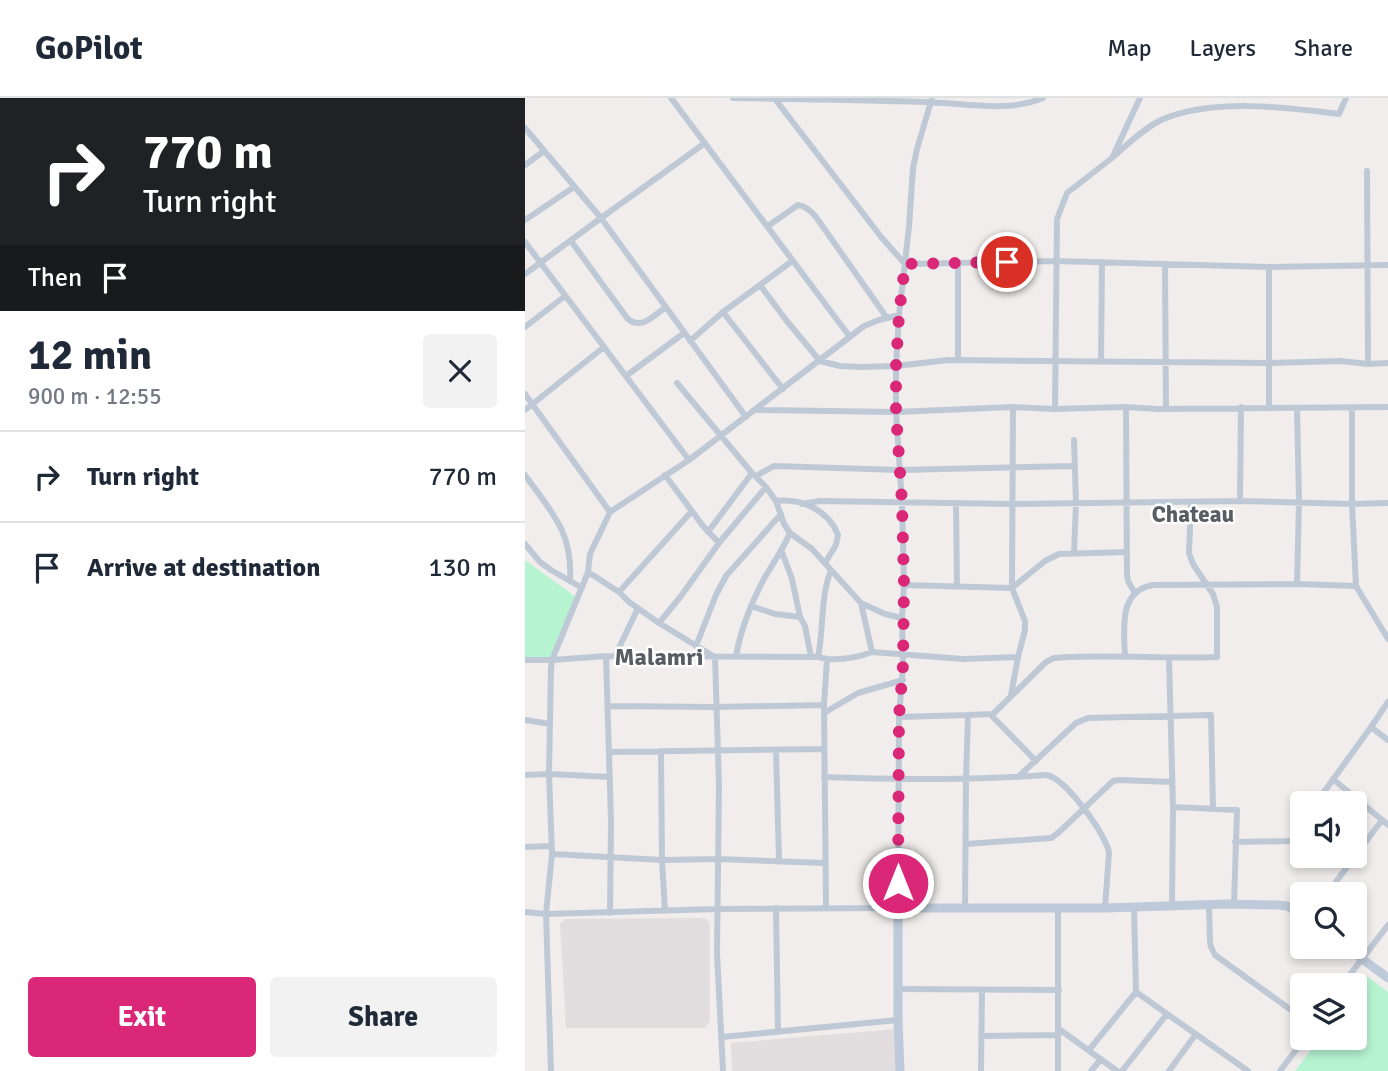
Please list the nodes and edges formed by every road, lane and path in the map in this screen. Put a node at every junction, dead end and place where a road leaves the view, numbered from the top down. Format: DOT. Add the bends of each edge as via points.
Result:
graph roads {
  1 [pos="671,98"];
  2 [pos="733,98"];
  3 [pos="1043,98"];
  4 [pos="1140,98"];
  5 [pos="1346,98"];
  6 [pos="775,99"];
  7 [pos="932,100"];
  8 [pos="1241,101"];
  9 [pos="525,128"];
  10 [pos="705,143"];
  11 [pos="544,151"];
  12 [pos="1112,158"];
  13 [pos="525,165"];
  14 [pos="1367,171"];
  15 [pos="574,187"];
  16 [pos="601,218"];
  17 [pos="525,220"];
  18 [pos="768,226"];
  19 [pos="571,241"];
  20 [pos="525,243"];
  21 [pos="792,261"];
  22 [pos="1056,261"];
  23 [pos="1102,262"];
  24 [pos="541,263"];
  25 [pos="958,263"];
  26 [pos="905,264"];
  27 [pos="1165,264"];
  28 [pos="1368,265"];
  29 [pos="1388,265"];
  30 [pos="1269,267"];
  31 [pos="525,274"];
  32 [pos="760,285"];
  33 [pos="565,296"];
  34 [pos="666,307"];
  35 [pos="723,312"];
  36 [pos="899,315"];
  37 [pos="887,318"];
  38 [pos="525,327"];
  39 [pos="684,332"];
  40 [pos="850,337"];
  41 [pos="690,341"];
  42 [pos="604,347"];
  43 [pos="958,360"];
  44 [pos="820,361"];
  45 [pos="1054,362"];
  46 [pos="1101,362"];
  47 [pos="1166,362"];
  48 [pos="1269,363"];
  49 [pos="1388,363"];
  50 [pos="1368,364"];
  51 [pos="896,366"];
  52 [pos="626,376"];
  53 [pos="677,383"];
  54 [pos="783,389"];
  55 [pos="525,394"];
  56 [pos="533,404"];
  57 [pos="1013,407"];
  58 [pos="1126,407"];
  59 [pos="1241,407"];
  60 [pos="1269,407"];
  61 [pos="1388,407"];
  62 [pos="1297,408"];
  63 [pos="1352,408"];
  64 [pos="1166,409"];
  65 [pos="525,410"];
  66 [pos="756,410"];
  67 [pos="1055,410"];
  68 [pos="896,412"];
  69 [pos="746,417"];
  70 [pos="720,436"];
  71 [pos="1075,440"];
  72 [pos="689,460"];
  73 [pos="1075,466"];
  74 [pos="1013,468"];
  75 [pos="900,470"];
  76 [pos="525,475"];
  77 [pos="664,475"];
  78 [pos="754,475"];
  79 [pos="766,487"];
  80 [pos="1240,501"];
  81 [pos="776,502"];
  82 [pos="1299,502"];
  83 [pos="902,503"];
  84 [pos="1076,503"];
  85 [pos="1128,503"];
  86 [pos="1191,503"];
  87 [pos="1388,503"];
  88 [pos="802,504"];
  89 [pos="956,504"];
  90 [pos="1012,504"];
  91 [pos="1352,504"];
  92 [pos="692,511"];
  93 [pos="610,512"];
  94 [pos="781,514"];
  95 [pos="708,531"];
  96 [pos="790,533"];
  97 [pos="719,543"];
  98 [pos="525,544"];
  99 [pos="525,552"];
  100 [pos="782,552"];
  101 [pos="1127,552"];
  102 [pos="1074,553"];
  103 [pos="534,555"];
  104 [pos="825,563"];
  105 [pos="831,570"];
  106 [pos="588,572"];
  107 [pos="570,582"];
  108 [pos="904,584"];
  109 [pos="1207,584"];
  110 [pos="1297,584"];
  111 [pos="1356,586"];
  112 [pos="957,587"];
  113 [pos="582,588"];
  114 [pos="1012,588"];
  115 [pos="619,592"];
  116 [pos="1135,593"];
  117 [pos="861,603"];
  118 [pos="751,606"];
  119 [pos="638,608"];
  120 [pos="800,617"];
  121 [pos="902,618"];
  122 [pos="659,623"];
  123 [pos="1388,639"];
  124 [pos="697,646"];
  125 [pos="873,652"];
  126 [pos="903,653"];
  127 [pos="606,656"];
  128 [pos="615,656"];
  129 [pos="736,656"];
  130 [pos="715,657"];
  131 [pos="815,657"];
  132 [pos="1018,657"];
  133 [pos="1125,657"];
  134 [pos="1169,658"];
  135 [pos="827,659"];
  136 [pos="525,660"];
  137 [pos="552,660"];
  138 [pos="902,680"];
  139 [pos="1011,697"];
  140 [pos="1388,702"];
  141 [pos="608,706"];
  142 [pos="716,707"];
  143 [pos="824,709"];
  144 [pos="968,715"];
  145 [pos="991,715"];
  146 [pos="1171,715"];
  147 [pos="899,717"];
  148 [pos="525,720"];
  149 [pos="550,724"];
  150 [pos="1371,727"];
  151 [pos="1388,740"];
  152 [pos="824,749"];
  153 [pos="718,750"];
  154 [pos="776,750"];
  155 [pos="661,751"];
  156 [pos="610,752"];
  157 [pos="1036,761"];
  158 [pos="549,774"];
  159 [pos="525,775"];
  160 [pos="610,777"];
  161 [pos="824,777"];
  162 [pos="1018,777"];
  163 [pos="1333,779"];
  164 [pos="899,780"];
  165 [pos="966,780"];
  166 [pos="1172,782"];
  167 [pos="1324,791"];
  168 [pos="1173,807"];
  169 [pos="1084,808"];
  170 [pos="1213,808"];
  171 [pos="1385,822"];
  172 [pos="1290,841"];
  173 [pos="1235,842"];
  174 [pos="966,844"];
  175 [pos="525,847"];
  176 [pos="552,850"];
  177 [pos="611,857"];
  178 [pos="718,859"];
  179 [pos="661,860"];
  180 [pos="779,861"];
  181 [pos="825,863"];
  182 [pos="1337,882"];
  183 [pos="1234,904"];
  184 [pos="1172,906"];
  185 [pos="1209,906"];
  186 [pos="1134,907"];
  187 [pos="776,908"];
  188 [pos="826,908"];
  189 [pos="898,908"];
  190 [pos="1058,908"];
  191 [pos="1105,908"];
  192 [pos="1290,908"];
  193 [pos="717,909"];
  194 [pos="965,909"];
  195 [pos="665,911"];
  196 [pos="525,912"];
  197 [pos="610,913"];
  198 [pos="546,914"];
  199 [pos="1388,925"];
  200 [pos="1367,951"];
  201 [pos="1361,959"];
  202 [pos="1351,973"];
  203 [pos="1388,978"];
  204 [pos="898,989"];
  205 [pos="982,990"];
  206 [pos="1059,990"];
  207 [pos="1136,992"];
  208 [pos="1290,1009"];
  209 [pos="1167,1014"];
  210 [pos="898,1020"];
  211 [pos="778,1032"];
  212 [pos="1058,1032"];
  213 [pos="1196,1034"];
  214 [pos="981,1036"];
  215 [pos="722,1037"];
  216 [pos="1090,1050"];
  217 [pos="1296,1050"];
  218 [pos="1101,1059"];
  219 [pos="551,1071"];
  220 [pos="723,1071"];
  221 [pos="900,1071"];
  222 [pos="981,1071"];
  223 [pos="1058,1071"];
  224 [pos="1091,1071"];
  225 [pos="1120,1071"];
  226 [pos="1169,1071"];
  227 [pos="1248,1071"];
  228 [pos="1280,1071"];
  1 -- 10 [label="street"];
  2 -- 6 [label="street"];
  3 -- 7 [label="street" via="1010,106"];
  4 -- 12 [label="street"];
  5 -- 8 [label="street" via="1339,114"];
  6 -- 7 [label="street"];
  6 -- 26 [label="street"];
  7 -- 26 [label="street" via="913,168"];
  8 -- 12 [label="street" via="1162,119"];
  9 -- 11 [label="street"];
  10 -- 16 [label="street"];
  10 -- 18 [label="street"];
  11 -- 13 [label="street"];
  11 -- 15 [label="street"];
  12 -- 22 [label="street" via="1067,193 1057,219"];
  14 -- 28 [label="street"];
  15 -- 16 [label="street"];
  15 -- 17 [label="street"];
  16 -- 19 [label="street"];
  16 -- 34 [label="street"];
  18 -- 21 [label="street"];
  18 -- 37 [label="street" via="798,205 809,209"];
  19 -- 24 [label="street"];
  19 -- 34 [label="street" via="632,323 644,322"];
  20 -- 24 [label="street"];
  21 -- 32 [label="street"];
  21 -- 40 [label="street"];
  22 -- 23 [label="street"];
  22 -- 25 [label="street"];
  22 -- 45 [label="street"];
  23 -- 27 [label="street"];
  23 -- 46 [label="street"];
  24 -- 31 [label="street"];
  24 -- 33 [label="street"];
  25 -- 26 [label="street"];
  25 -- 43 [label="street"];
  26 -- 36 [label="street"];
  27 -- 30 [label="street"];
  27 -- 47 [label="street"];
  28 -- 29 [label="street"];
  28 -- 30 [label="street"];
  28 -- 50 [label="street"];
  30 -- 48 [label="street"];
  32 -- 35 [label="street"];
  32 -- 44 [label="street"];
  33 -- 38 [label="street"];
  33 -- 42 [label="street"];
  34 -- 39 [label="street"];
  35 -- 41 [label="street"];
  35 -- 54 [label="street"];
  36 -- 37 [label="street"];
  36 -- 51 [label="street"];
  37 -- 40 [label="street"];
  39 -- 41 [label="street"];
  39 -- 52 [label="street"];
  40 -- 44 [label="street"];
  41 -- 69 [label="street"];
  42 -- 52 [label="street"];
  42 -- 56 [label="street"];
  43 -- 45 [label="street"];
  43 -- 51 [label="street"];
  44 -- 51 [label="street" via="840,366"];
  44 -- 54 [label="street"];
  45 -- 46 [label="street"];
  45 -- 67 [label="street"];
  46 -- 47 [label="street"];
  47 -- 48 [label="street"];
  47 -- 64 [label="street"];
  48 -- 50 [label="street"];
  48 -- 60 [label="street"];
  49 -- 50 [label="street"];
  51 -- 68 [label="street"];
  52 -- 72 [label="street"];
  53 -- 70 [label="street"];
  54 -- 66 [label="street"];
  55 -- 56 [label="street"];
  56 -- 65 [label="street"];
  56 -- 93 [label="street"];
  57 -- 67 [label="street"];
  57 -- 68 [label="street"];
  57 -- 74 [label="street"];
  58 -- 64 [label="street"];
  58 -- 67 [label="street"];
  58 -- 85 [label="street"];
  59 -- 60 [label="street"];
  59 -- 64 [label="street"];
  59 -- 80 [label="street"];
  60 -- 62 [label="street"];
  61 -- 63 [label="street"];
  62 -- 63 [label="street"];
  62 -- 82 [label="street"];
  63 -- 91 [label="street"];
  66 -- 68 [label="street"];
  66 -- 69 [label="street"];
  68 -- 75 [label="street"];
  69 -- 70 [label="street"];
  70 -- 72 [label="street"];
  70 -- 78 [label="street"];
  71 -- 73 [label="street"];
  72 -- 77 [label="street"];
  73 -- 74 [label="street"];
  73 -- 84 [label="street"];
  74 -- 75 [label="street"];
  74 -- 90 [label="street"];
  75 -- 78 [label="street" via="774,466"];
  75 -- 83 [label="street"];
  76 -- 107 [label="street" via="565,535"];
  77 -- 92 [label="street"];
  77 -- 93 [label="street"];
  78 -- 79 [label="street"];
  78 -- 95 [label="street"];
  79 -- 81 [label="street"];
  79 -- 97 [label="street"];
  80 -- 82 [label="street"];
  80 -- 86 [label="street"];
  81 -- 88 [label="street"];
  81 -- 94 [label="street"];
  82 -- 91 [label="street"];
  82 -- 110 [label="street"];
  83 -- 88 [label="street"];
  83 -- 89 [label="street"];
  83 -- 108 [label="street"];
  84 -- 85 [label="street"];
  84 -- 90 [label="street"];
  84 -- 102 [label="street"];
  85 -- 86 [label="street"];
  85 -- 101 [label="street"];
  86 -- 109 [label="street" via="1190,558"];
  87 -- 91 [label="street"];
  88 -- 104 [label="street" via="822,513 836,528 838,539"];
  89 -- 90 [label="street"];
  89 -- 112 [label="street"];
  90 -- 114 [label="street"];
  91 -- 111 [label="street"];
  92 -- 95 [label="street"];
  92 -- 115 [label="street"];
  93 -- 106 [label="street" via="590,554"];
  94 -- 96 [label="street"];
  94 -- 124 [label="street" via="721,584"];
  95 -- 97 [label="street"];
  96 -- 100 [label="street"];
  96 -- 104 [label="street"];
  97 -- 122 [label="street"];
  98 -- 103 [label="street"];
  99 -- 103 [label="street"];
  100 -- 118 [label="street"];
  100 -- 120 [label="street"];
  101 -- 102 [label="street"];
  101 -- 116 [label="street" via="1127,575"];
  102 -- 114 [label="street" via="1049,559"];
  103 -- 107 [label="street"];
  104 -- 105 [label="street"];
  105 -- 117 [label="street"];
  105 -- 131 [label="street" via="824,596 822,639"];
  106 -- 113 [label="street"];
  106 -- 115 [label="street"];
  107 -- 113 [label="street"];
  108 -- 112 [label="street"];
  108 -- 121 [label="street"];
  109 -- 110 [label="street"];
  109 -- 116 [label="street" via="1153,584"];
  109 -- 134 [label="street" via="1217,607 1217,657"];
  110 -- 111 [label="street"];
  111 -- 123 [label="street"];
  112 -- 114 [label="street"];
  113 -- 137 [label="street"];
  114 -- 132 [label="street" via="1025,621"];
  115 -- 119 [label="street"];
  116 -- 133 [label="street" via="1126,609"];
  117 -- 121 [label="street"];
  117 -- 125 [label="street"];
  118 -- 120 [label="street"];
  118 -- 129 [label="street"];
  119 -- 122 [label="street"];
  119 -- 128 [label="street"];
  120 -- 131 [label="street"];
  121 -- 126 [label="street"];
  122 -- 124 [label="street"];
  124 -- 130 [label="street"];
  125 -- 126 [label="street"];
  125 -- 135 [label="street"];
  126 -- 132 [label="street" via="963,659"];
  126 -- 138 [label="street"];
  127 -- 128 [label="street"];
  127 -- 137 [label="street"];
  127 -- 141 [label="street"];
  128 -- 130 [label="street"];
  129 -- 130 [label="street"];
  129 -- 131 [label="street"];
  130 -- 142 [label="street"];
  131 -- 135 [label="street"];
  132 -- 139 [label="street"];
  133 -- 134 [label="street"];
  133 -- 139 [label="street" via="1050,659"];
  134 -- 146 [label="street"];
  135 -- 143 [label="street"];
  136 -- 137 [label="street"];
  137 -- 149 [label="street"];
  138 -- 143 [label="street"];
  138 -- 147 [label="street"];
  139 -- 145 [label="street"];
  140 -- 150 [label="street"];
  141 -- 142 [label="street"];
  141 -- 156 [label="street"];
  142 -- 143 [label="street"];
  142 -- 153 [label="street"];
  143 -- 152 [label="street"];
  144 -- 145 [label="street"];
  144 -- 147 [label="street"];
  144 -- 165 [label="street"];
  145 -- 157 [label="street"];
  146 -- 157 [label="street" via="1088,718"];
  146 -- 166 [label="street"];
  146 -- 170 [label="street" via="1211,715"];
  147 -- 164 [label="street"];
  148 -- 149 [label="street"];
  149 -- 158 [label="street"];
  150 -- 151 [label="street"];
  150 -- 163 [label="street"];
  152 -- 154 [label="street"];
  152 -- 161 [label="street"];
  153 -- 154 [label="street"];
  153 -- 155 [label="street"];
  153 -- 178 [label="street"];
  154 -- 180 [label="street"];
  155 -- 156 [label="street"];
  155 -- 179 [label="street"];
  156 -- 160 [label="street"];
  157 -- 162 [label="street"];
  158 -- 159 [label="street"];
  158 -- 160 [label="street"];
  158 -- 176 [label="street"];
  160 -- 177 [label="street"];
  161 -- 164 [label="street"];
  161 -- 181 [label="street"];
  162 -- 165 [label="street"];
  162 -- 169 [label="street" via="1055,778"];
  163 -- 167 [label="street"];
  163 -- 171 [label="street"];
  164 -- 165 [label="street"];
  164 -- 189 [label="street"];
  165 -- 174 [label="street"];
  166 -- 168 [label="street"];
  166 -- 169 [label="street" via="1118,780"];
  168 -- 170 [label="street"];
  168 -- 184 [label="street"];
  169 -- 174 [label="street" via="1051,838"];
  169 -- 191 [label="street" via="1107,843"];
  170 -- 173 [label="street" via="1237,810"];
  171 -- 182 [label="street"];
  172 -- 173 [label="street"];
  173 -- 183 [label="street"];
  174 -- 194 [label="street"];
  175 -- 176 [label="street"];
  176 -- 177 [label="street"];
  176 -- 198 [label="street"];
  177 -- 179 [label="street"];
  177 -- 197 [label="street"];
  178 -- 179 [label="street"];
  178 -- 180 [label="street"];
  178 -- 193 [label="street"];
  179 -- 195 [label="street"];
  180 -- 181 [label="street"];
  181 -- 188 [label="street"];
  183 -- 185 [label="street"];
  183 -- 192 [label="street"];
  184 -- 185 [label="street"];
  184 -- 186 [label="street"];
  185 -- 208 [label="street" via="1210,947 1215,955"];
  186 -- 191 [label="street"];
  186 -- 207 [label="street"];
  187 -- 188 [label="street"];
  187 -- 193 [label="street"];
  187 -- 211 [label="street"];
  188 -- 189 [label="street"];
  189 -- 194 [label="street"];
  189 -- 204 [label="street"];
  190 -- 191 [label="street"];
  190 -- 194 [label="street"];
  190 -- 206 [label="street"];
  193 -- 195 [label="street"];
  193 -- 215 [label="street"];
  195 -- 197 [label="street"];
  196 -- 198 [label="street"];
  197 -- 198 [label="street"];
  198 -- 219 [label="street"];
  199 -- 200 [label="street"];
  201 -- 202 [label="street"];
  201 -- 203 [label="street"];
  204 -- 205 [label="street"];
  204 -- 210 [label="street"];
  205 -- 206 [label="street"];
  205 -- 214 [label="street"];
  206 -- 212 [label="street"];
  207 -- 209 [label="street"];
  207 -- 216 [label="street"];
  209 -- 213 [label="street"];
  209 -- 225 [label="street"];
  210 -- 211 [label="street"];
  210 -- 221 [label="street"];
  211 -- 215 [label="street"];
  212 -- 214 [label="street"];
  212 -- 216 [label="street"];
  212 -- 223 [label="street"];
  213 -- 226 [label="street"];
  213 -- 227 [label="street"];
  214 -- 222 [label="street"];
  215 -- 220 [label="street"];
  216 -- 218 [label="street"];
  217 -- 228 [label="street"];
  218 -- 224 [label="street"];
  218 -- 225 [label="street"];
}
